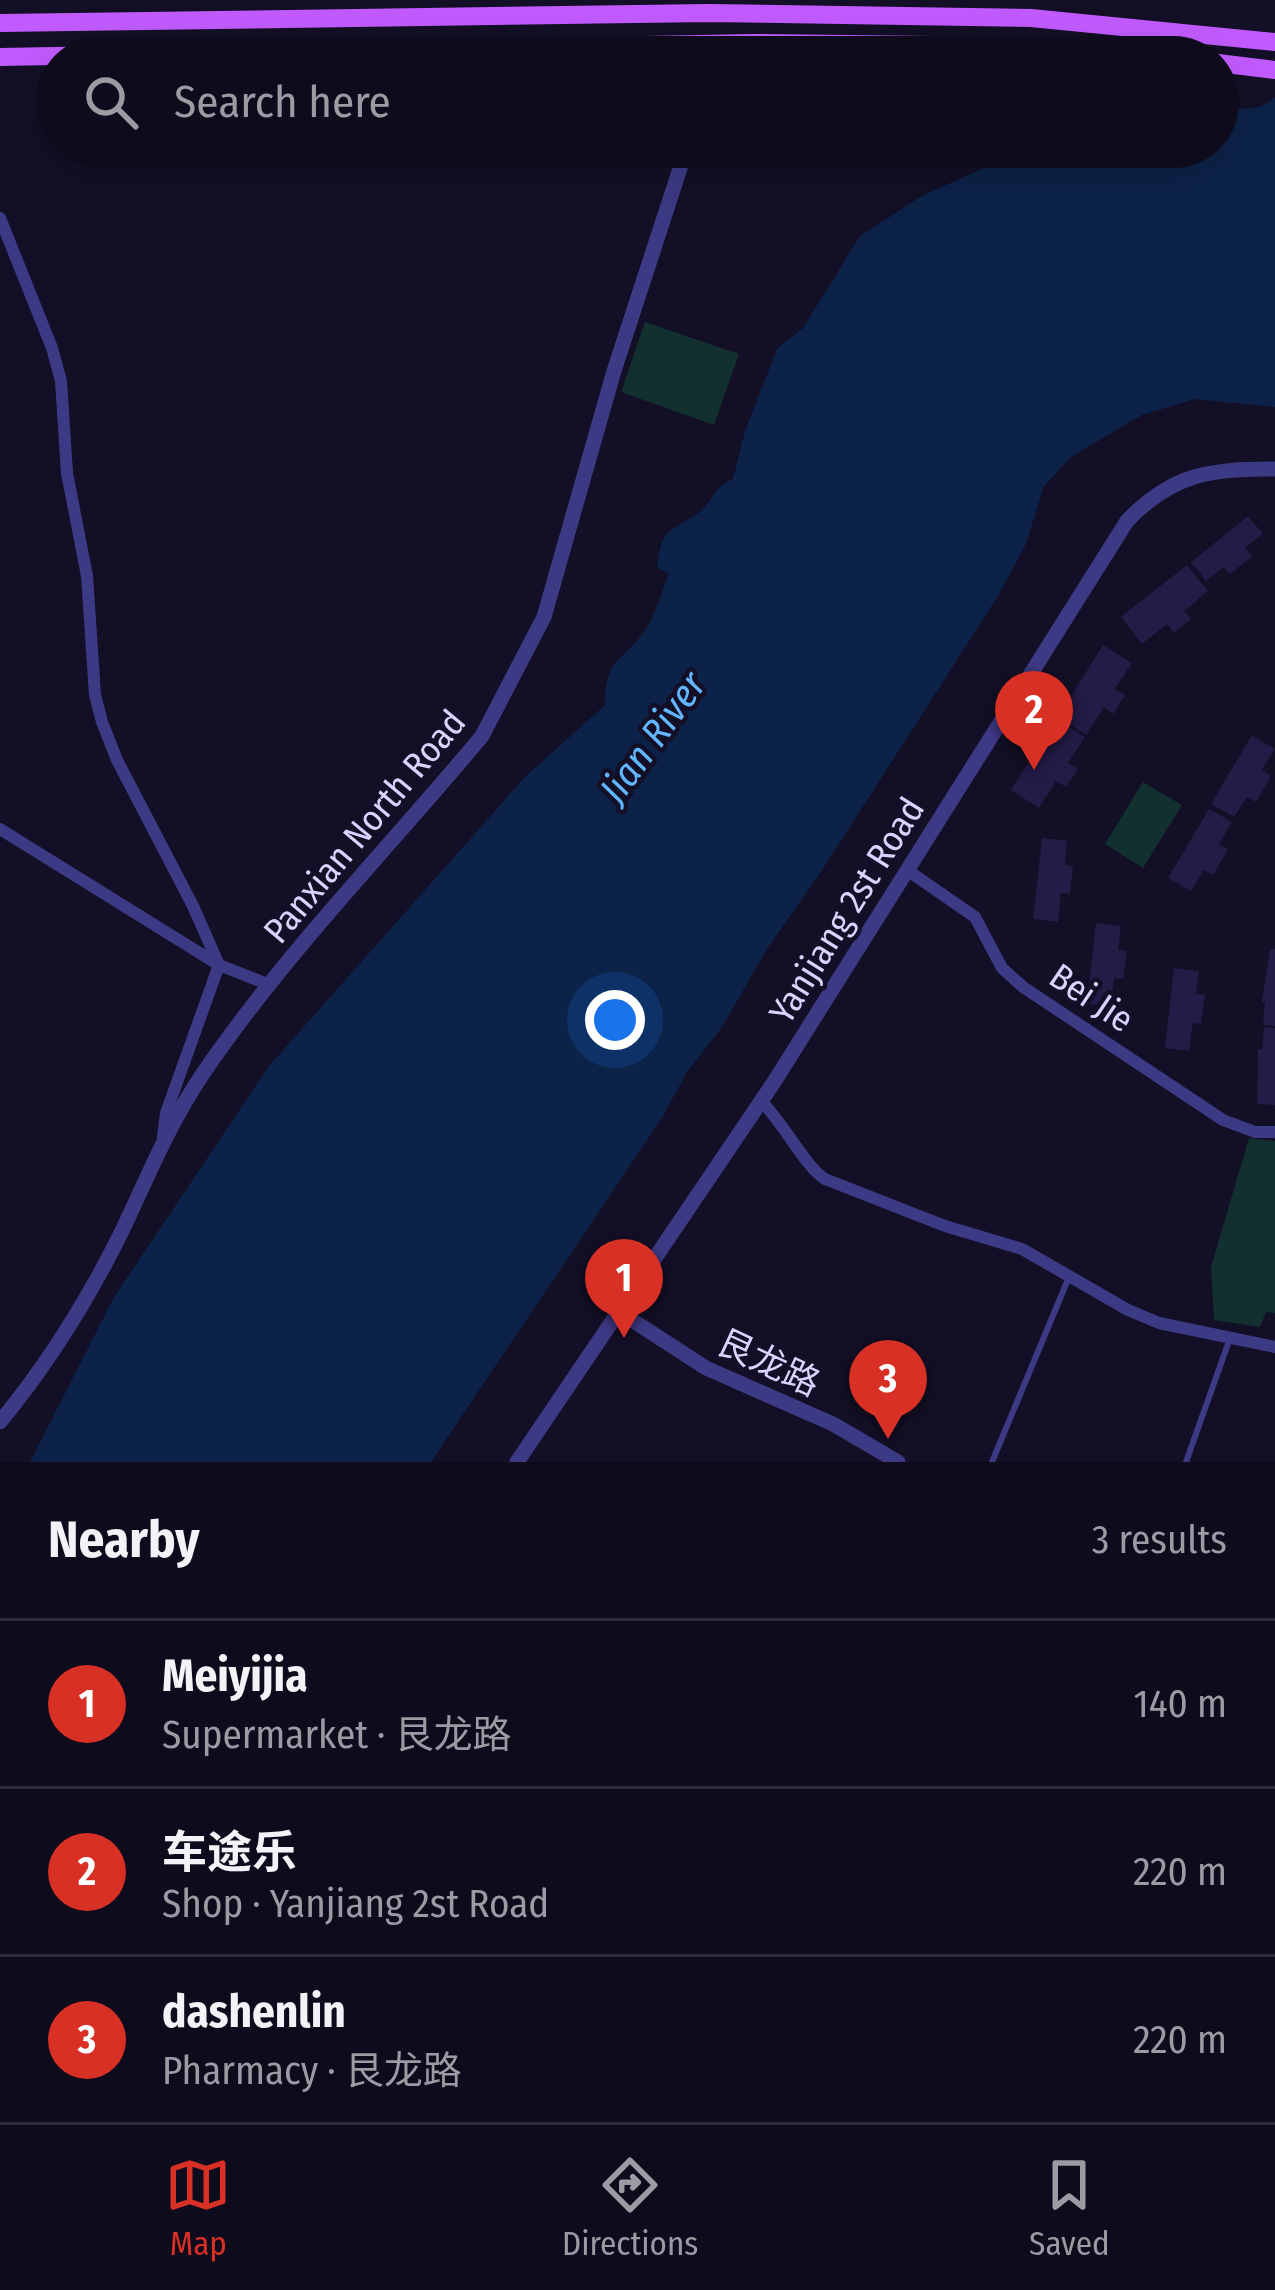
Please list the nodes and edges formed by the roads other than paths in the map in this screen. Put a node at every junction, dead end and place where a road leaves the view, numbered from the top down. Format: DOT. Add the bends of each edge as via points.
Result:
graph roads {
  1 [pos="709,7"];
  2 [pos="0,23"];
  3 [pos="1214,36"];
  4 [pos="1239,38"];
  5 [pos="1275,42"];
  6 [pos="0,57"];
  7 [pos="36,57"];
  8 [pos="1239,66"];
  9 [pos="1275,70"];
  10 [pos="680,168"];
  11 [pos="0,218"];
  12 [pos="1275,469"];
  13 [pos="0,829"];
  14 [pos="907,869"];
  15 [pos="219,965"];
  16 [pos="270,985"];
  17 [pos="761,1101"];
  18 [pos="1275,1132"];
  19 [pos="163,1138"];
  20 [pos="1069,1276"];
  21 [pos="618,1311"];
  22 [pos="1230,1340"];
  23 [pos="1275,1347"];
  24 [pos="0,1422"];
  25 [pos="879,1457"];
  26 [pos="517,1462"];
  27 [pos="898,1462"];
  28 [pos="992,1462"];
  29 [pos="1186,1462"];
  1 -- 2 [label="main road"];
  1 -- 3 [label="main road" via="1031,18"];
  4 -- 5 [label="main road"];
  6 -- 7 [label="main road"];
  8 -- 9 [label="main road"];
  10 -- 16 [label="street, Panxian North Road" via="533,638 482,736"];
  11 -- 15 [label="street" via="61,380 102,722"];
  12 -- 14 [label="street, Yanjiang 2st Road" via="1216,469 1178,482 1126,521"];
  13 -- 15 [label="street"];
  14 -- 17 [label="street, Yanjiang 2st Road"];
  14 -- 18 [label="street, Bei Jie" via="975,917 1002,968 1023,987 1222,1120"];
  15 -- 16 [label="street"];
  15 -- 19 [label="street"];
  16 -- 19 [label="street, Panxian North Road"];
  17 -- 20 [label="street" via="815,1173 1022,1249"];
  17 -- 21 [label="street, Yanjiang 2st Road"];
  19 -- 24 [label="street, Panxian North Road" via="122,1231"];
  20 -- 22 [label="street" via="1160,1323"];
  20 -- 28 [label="lane"];
  21 -- 25 [label="street, 艮龙路" via="706,1368 832,1424"];
  21 -- 26 [label="street, Yanjiang 2st Road"];
  22 -- 23 [label="street"];
  22 -- 29 [label="lane"];
  25 -- 27 [label="street, 艮龙路"];
}
